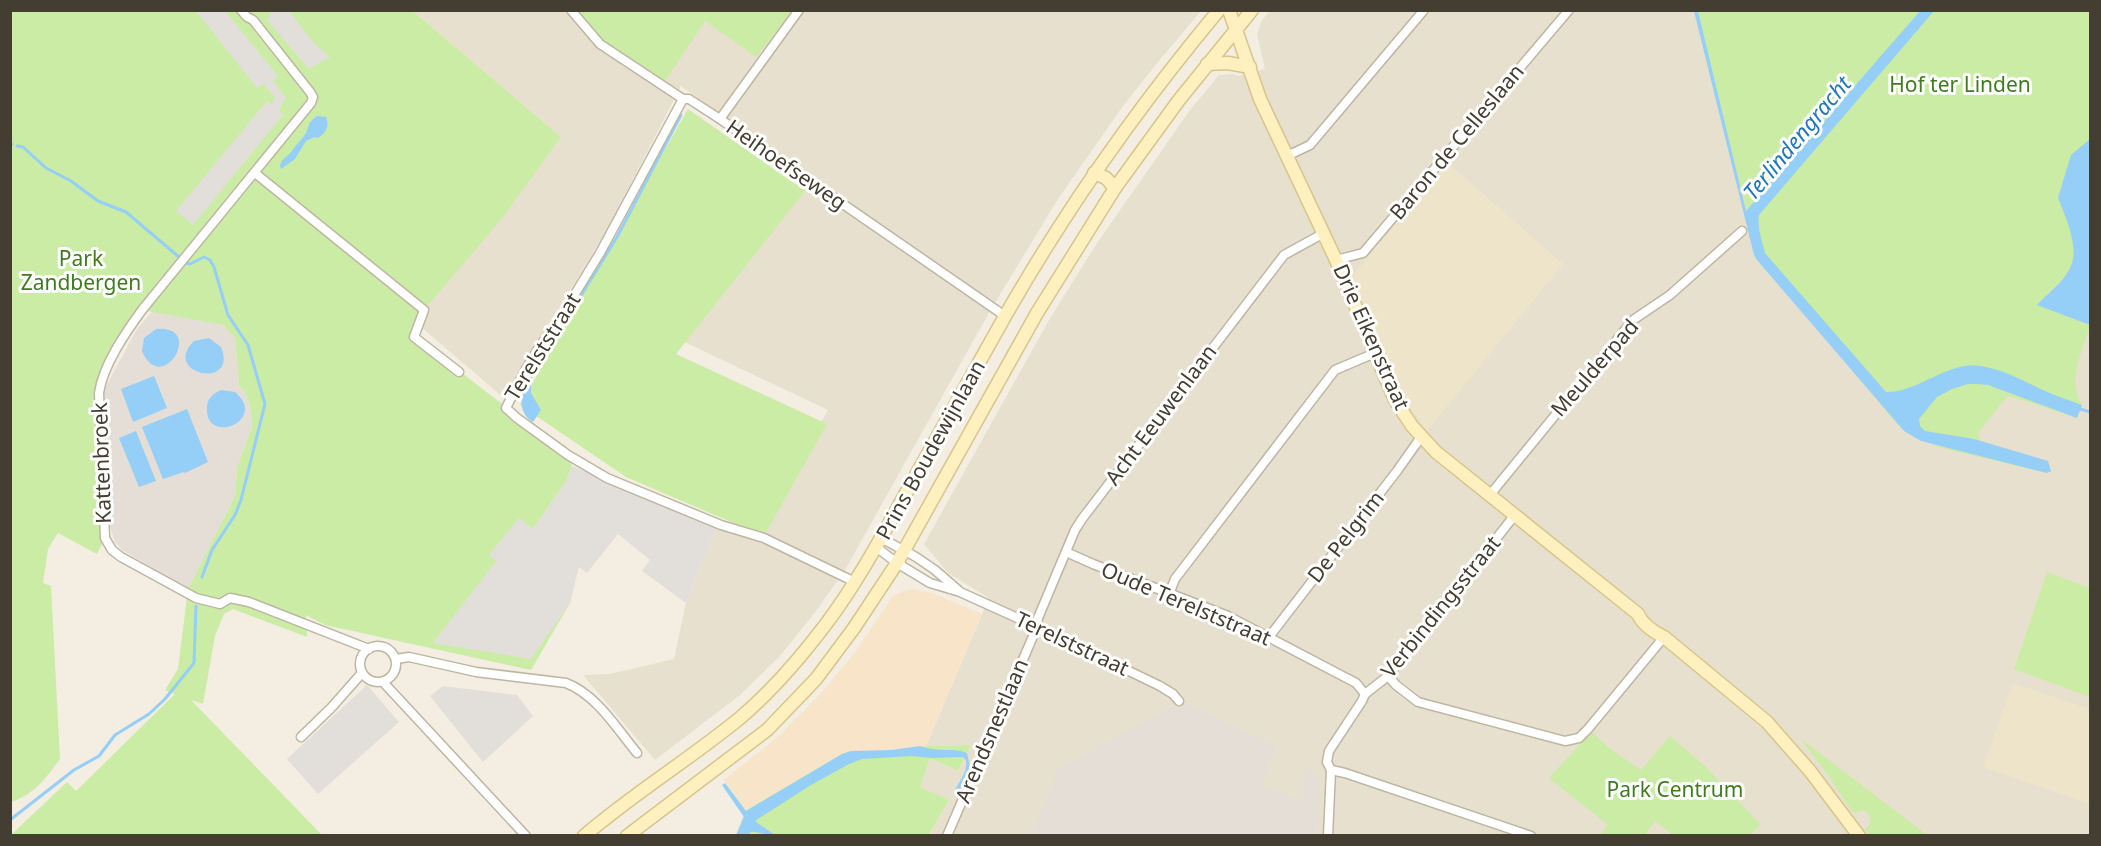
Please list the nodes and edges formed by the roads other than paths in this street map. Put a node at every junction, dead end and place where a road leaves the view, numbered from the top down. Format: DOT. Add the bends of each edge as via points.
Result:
graph roads {
  1 [pos="242,10"];
  2 [pos="571,10"];
  3 [pos="799,10"];
  4 [pos="1219,10"];
  5 [pos="1229,10"];
  6 [pos="1252,10"];
  7 [pos="1424,10"];
  8 [pos="1569,10"];
  9 [pos="1237,29"];
  10 [pos="1208,64"];
  11 [pos="1250,67"];
  12 [pos="682,99"];
  13 [pos="720,119"];
  14 [pos="1287,156"];
  15 [pos="255,173"];
  16 [pos="1094,173"];
  17 [pos="1115,188"];
  18 [pos="1742,231"];
  19 [pos="1324,233"];
  20 [pos="1336,260"];
  21 [pos="1005,316"];
  22 [pos="1375,353"];
  23 [pos="459,372"];
  24 [pos="1421,437"];
  25 [pos="1489,496"];
  26 [pos="1514,516"];
  27 [pos="878,543"];
  28 [pos="904,550"];
  29 [pos="1066,552"];
  30 [pos="897,563"];
  31 [pos="855,582"];
  32 [pos="960,592"];
  33 [pos="1169,594"];
  34 [pos="1037,627"];
  35 [pos="1269,637"];
  36 [pos="1664,637"];
  37 [pos="369,649"];
  38 [pos="396,659"];
  39 [pos="362,673"];
  40 [pos="1388,676"];
  41 [pos="383,682"];
  42 [pos="1365,694"];
  43 [pos="1179,701"];
  44 [pos="301,737"];
  45 [pos="637,753"];
  46 [pos="1331,770"];
  47 [pos="1838,810"];
  48 [pos="526,836"];
  49 [pos="584,836"];
  50 [pos="627,836"];
  51 [pos="947,836"];
  52 [pos="1328,836"];
  53 [pos="1531,836"];
  54 [pos="1849,836"];
  55 [pos="1858,836"];
  1 -- 15 [label="street, Kattenbroek" via="313,97"];
  2 -- 12 [label="street, Heihoefseweg" via="600,44"];
  3 -- 13 [label="street"];
  4 -- 16 [label="main road, Prins Boudewijnlaan"];
  5 -- 9 [label="main road, Drie Eikenstraat"];
  6 -- 9 [label="main road, Prins Boudewijnlaan"];
  7 -- 14 [label="street" via="1310,145"];
  8 -- 20 [label="street, Baron de Celleslaan" via="1363,253"];
  9 -- 10 [label="main road, Prins Boudewijnlaan"];
  9 -- 11 [label="main road, Drie Eikenstraat"];
  10 -- 11 [label="main road"];
  10 -- 17 [label="main road, Prins Boudewijnlaan"];
  11 -- 14 [label="main road, Drie Eikenstraat" via="1260,99"];
  12 -- 13 [label="street, Heihoefseweg" via="689,99"];
  12 -- 31 [label="street, Terelststraat" via="600,253 506,408 568,455 607,478 721,525 764,538"];
  13 -- 21 [label="street, Heihoefseweg"];
  14 -- 19 [label="main road, Drie Eikenstraat"];
  15 -- 23 [label="street" via="424,310 414,336"];
  15 -- 37 [label="street, Kattenbroek" via="126,332 100,384 105,538 121,557 196,598 220,604 231,598 249,602"];
  16 -- 17 [label="main road"];
  16 -- 21 [label="main road, Prins Boudewijnlaan"];
  17 -- 28 [label="main road, Prins Boudewijnlaan" via="1037,312"];
  18 -- 25 [label="street, Meulderpad" via="1670,295 1633,320"];
  19 -- 20 [label="main road, Drie Eikenstraat"];
  19 -- 29 [label="street, Acht Eeuwenlaan" via="1284,255 1088,510"];
  20 -- 22 [label="main road, Drie Eikenstraat"];
  21 -- 27 [label="main road, Prins Boudewijnlaan"];
  22 -- 24 [label="main road, Drie Eikenstraat" via="1395,400"];
  22 -- 33 [label="street" via="1335,370 1182,571"];
  24 -- 25 [label="main road, Drie Eikenstraat"];
  24 -- 35 [label="street, De Pelgrim"];
  25 -- 26 [label="main road, Drie Eikenstraat"];
  26 -- 36 [label="main road, Drie Eikenstraat"];
  26 -- 40 [label="street, Verbindingsstraat"];
  27 -- 28 [label="street, Terelststraat"];
  27 -- 30 [label="street, Terelststraat"];
  27 -- 31 [label="main road, Prins Boudewijnlaan"];
  28 -- 30 [label="main road, Prins Boudewijnlaan"];
  28 -- 32 [label="street, Terelststraat"];
  29 -- 33 [label="street, Oude Terelststraat"];
  29 -- 34 [label="street, Acht Eeuwenlaan"];
  30 -- 32 [label="street, Terelststraat" via="930,583"];
  30 -- 50 [label="main road, Prins Boudewijnlaan" via="816,679 767,730"];
  31 -- 49 [label="main road, Prins Boudewijnlaan" via="785,674 741,717"];
  32 -- 34 [label="street, Terelststraat"];
  33 -- 35 [label="street, Oude Terelststraat" via="1228,616"];
  34 -- 43 [label="street, Terelststraat" via="1160,686"];
  34 -- 51 [label="street, Arendsnestlaan"];
  35 -- 42 [label="street, Oude Terelststraat" via="1356,683"];
  36 -- 40 [label="street" via="1588,729 1579,738 1565,741 1418,702"];
  36 -- 47 [label="main road, Drie Eikenstraat" via="1767,722"];
  37 -- 38 [label="street, Kattenbroek" via="383,647"];
  37 -- 39 [label="street" via="360,661"];
  38 -- 41 [label="street" via="393,676"];
  38 -- 45 [label="street, Kattenbroek" via="418,658 476,672 575,686 589,696"];
  39 -- 41 [label="street" via="371,681"];
  39 -- 44 [label="street"];
  40 -- 42 [label="street, Verbindingsstraat"];
  41 -- 48 [label="street"];
  42 -- 46 [label="street" via="1329,751 1327,762"];
  46 -- 52 [label="street"];
  46 -- 53 [label="street"];
  47 -- 54 [label="main road, Drie Eikenstraat"];
  47 -- 55 [label="main road, Drie Eikenstraat"];
}
